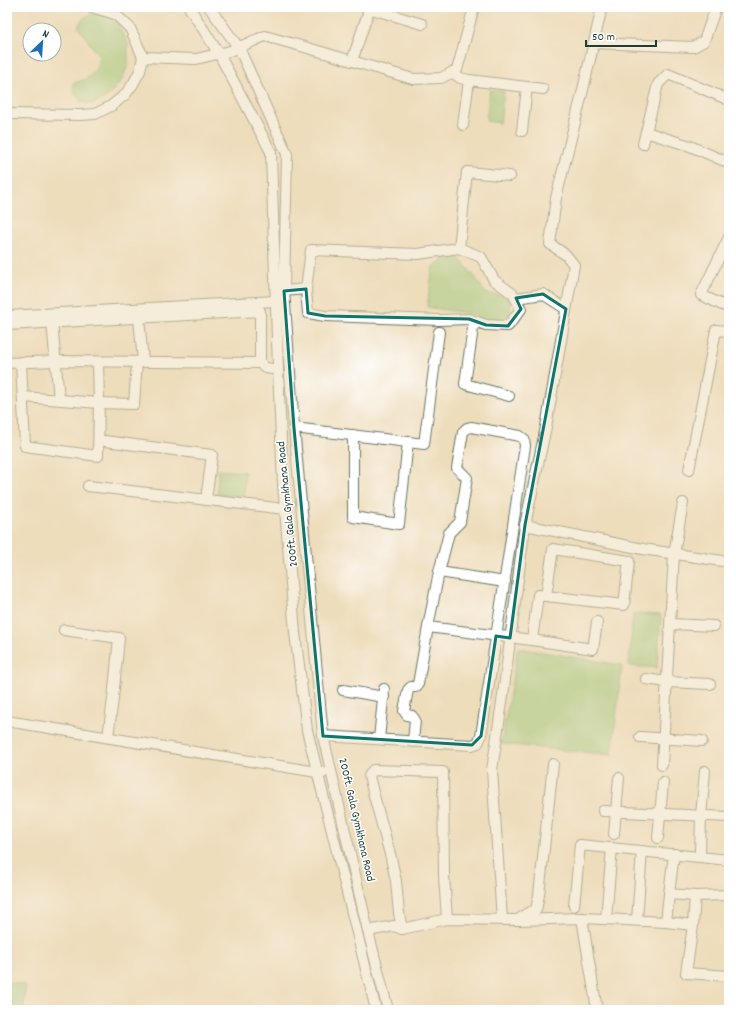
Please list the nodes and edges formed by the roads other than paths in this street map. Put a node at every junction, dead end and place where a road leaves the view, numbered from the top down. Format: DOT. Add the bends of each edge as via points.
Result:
graph roads {
  1 [pos="91,7"];
  2 [pos="189,7"];
  3 [pos="209,7"];
  4 [pos="368,7"];
  5 [pos="474,7"];
  6 [pos="602,7"];
  7 [pos="716,7"];
  8 [pos="422,24"];
  9 [pos="593,43"];
  10 [pos="239,48"];
  11 [pos="219,54"];
  12 [pos="143,57"];
  13 [pos="352,61"];
  14 [pos="452,72"];
  15 [pos="469,80"];
  16 [pos="527,88"];
  17 [pos="543,89"];
  18 [pos="729,100"];
  19 [pos="7,114"];
  20 [pos="463,125"];
  21 [pos="522,131"];
  22 [pos="646,132"];
  23 [pos="643,144"];
  24 [pos="729,163"];
  25 [pos="510,176"];
  26 [pos="729,237"];
  27 [pos="459,248"];
  28 [pos="306,289"];
  29 [pos="284,291"];
  30 [pos="516,298"];
  31 [pos="276,301"];
  32 [pos="729,308"];
  33 [pos="566,309"];
  34 [pos="7,316"];
  35 [pos="139,318"];
  36 [pos="474,321"];
  37 [pos="52,322"];
  38 [pos="7,325"];
  39 [pos="729,331"];
  40 [pos="439,332"];
  41 [pos="55,361"];
  42 [pos="21,362"];
  43 [pos="98,362"];
  44 [pos="140,362"];
  45 [pos="7,363"];
  46 [pos="260,363"];
  47 [pos="278,370"];
  48 [pos="509,396"];
  49 [pos="23,397"];
  50 [pos="59,400"];
  51 [pos="99,403"];
  52 [pos="294,428"];
  53 [pos="353,435"];
  54 [pos="105,441"];
  55 [pos="408,442"];
  56 [pos="689,470"];
  57 [pos="88,486"];
  58 [pos="206,500"];
  59 [pos="683,503"];
  60 [pos="285,509"];
  61 [pos="525,526"];
  62 [pos="674,554"];
  63 [pos="729,562"];
  64 [pos="439,572"];
  65 [pos="505,582"];
  66 [pos="546,596"];
  67 [pos="597,622"];
  68 [pos="671,624"];
  69 [pos="714,626"];
  70 [pos="428,627"];
  71 [pos="64,630"];
  72 [pos="496,636"];
  73 [pos="510,638"];
  74 [pos="532,640"];
  75 [pos="646,679"];
  76 [pos="667,682"];
  77 [pos="710,684"];
  78 [pos="342,690"];
  79 [pos="7,721"];
  80 [pos="323,736"];
  81 [pos="108,737"];
  82 [pos="640,737"];
  83 [pos="378,739"];
  84 [pos="664,739"];
  85 [pos="702,741"];
  86 [pos="413,742"];
  87 [pos="553,764"];
  88 [pos="662,765"];
  89 [pos="705,771"];
  90 [pos="318,772"];
  91 [pos="331,774"];
  92 [pos="619,778"];
  93 [pos="662,782"];
  94 [pos="603,811"];
  95 [pos="616,812"];
  96 [pos="660,814"];
  97 [pos="701,816"];
  98 [pos="729,818"];
  99 [pos="614,834"];
  100 [pos="658,838"];
  101 [pos="612,848"];
  102 [pos="642,851"];
  103 [pos="700,852"];
  104 [pos="674,854"];
  105 [pos="729,860"];
  106 [pos="669,894"];
  107 [pos="729,895"];
  108 [pos="695,896"];
  109 [pos="574,906"];
  110 [pos="582,918"];
  111 [pos="447,919"];
  112 [pos="606,919"];
  113 [pos="502,920"];
  114 [pos="518,920"];
  115 [pos="637,920"];
  116 [pos="666,922"];
  117 [pos="693,925"];
  118 [pos="402,929"];
  119 [pos="368,931"];
  120 [pos="729,976"];
  121 [pos="376,1010"];
  122 [pos="388,1010"];
  123 [pos="597,1010"];
  1 -- 12 [label="street" via="115,14 130,28"];
  2 -- 11 [label="street"];
  3 -- 10 [label="street, 200ft. Gala Gymkhana Road"];
  4 -- 8 [label="street"];
  4 -- 13 [label="street"];
  5 -- 14 [label="street" via="457,70"];
  6 -- 9 [label="street"];
  7 -- 9 [label="street" via="704,41 694,47"];
  9 -- 33 [label="street" via="556,198 550,244 566,255 574,265"];
  10 -- 11 [label="street"];
  10 -- 13 [label="street" via="265,36"];
  10 -- 29 [label="street, 200ft. Gala Gymkhana Road" via="287,154"];
  11 -- 12 [label="street" via="196,58"];
  11 -- 31 [label="street" via="272,152"];
  12 -- 19 [label="street" via="140,71 125,95 95,114"];
  13 -- 14 [label="street" via="413,79 441,78"];
  14 -- 15 [label="street" via="460,78"];
  15 -- 16 [label="street"];
  15 -- 20 [label="street"];
  16 -- 17 [label="street"];
  16 -- 21 [label="street"];
  18 -- 22 [label="street" via="668,74 658,84"];
  22 -- 23 [label="street"];
  22 -- 24 [label="street" via="690,146"];
  25 -- 27 [label="street" via="467,172"];
  26 -- 32 [label="street" via="701,295"];
  27 -- 28 [label="street" via="418,254 311,250"];
  27 -- 30 [label="street" via="481,257 494,280"];
  28 -- 29 [label="street"];
  28 -- 36 [label="street" via="308,312 325,316"];
  29 -- 52 [label="street, 200ft. Gala Gymkhana Road"];
  30 -- 33 [label="street" via="542,294"];
  30 -- 36 [label="street" via="521,309 508,326 486,325"];
  31 -- 34 [label="street"];
  31 -- 47 [label="street"];
  33 -- 61 [label="street" via="546,427"];
  35 -- 37 [label="street"];
  35 -- 44 [label="street"];
  35 -- 46 [label="street" via="260,311"];
  36 -- 48 [label="street" via="466,384"];
  37 -- 38 [label="street"];
  37 -- 41 [label="street"];
  39 -- 56 [label="street" via="716,330"];
  40 -- 55 [label="street" via="424,444"];
  41 -- 42 [label="street"];
  41 -- 43 [label="street"];
  41 -- 50 [label="street"];
  42 -- 45 [label="street"];
  42 -- 49 [label="street"];
  43 -- 44 [label="street"];
  43 -- 51 [label="street"];
  44 -- 46 [label="street"];
  44 -- 51 [label="street" via="134,404"];
  46 -- 47 [label="street" via="266,368"];
  47 -- 60 [label="street"];
  49 -- 50 [label="street"];
  49 -- 51 [label="street" via="25,446 98,456"];
  50 -- 51 [label="street"];
  52 -- 53 [label="street"];
  52 -- 80 [label="street, 200ft. Gala Gymkhana Road"];
  53 -- 55 [label="street"];
  53 -- 55 [label="street" via="353,517 399,524"];
  54 -- 58 [label="street" via="212,455"];
  57 -- 58 [label="street"];
  58 -- 60 [label="street"];
  59 -- 62 [label="street"];
  60 -- 90 [label="street" via="295,633 306,723"];
  61 -- 62 [label="street"];
  61 -- 73 [label="street"];
  62 -- 63 [label="street"];
  62 -- 68 [label="street"];
  64 -- 65 [label="street"];
  64 -- 65 [label="street" via="449,533 460,522 467,478 457,468 463,432 472,427 520,436 524,439"];
  64 -- 70 [label="street"];
  65 -- 72 [label="street"];
  66 -- 66 [label="street" via="624,605 629,561 553,549"];
  66 -- 74 [label="street" via="538,595"];
  67 -- 74 [label="street" via="593,649"];
  68 -- 69 [label="street"];
  68 -- 76 [label="street"];
  70 -- 72 [label="street"];
  70 -- 86 [label="street" via="418,684 408,690 404,711 415,720"];
  71 -- 81 [label="street" via="120,638"];
  72 -- 73 [label="street"];
  72 -- 86 [label="street" via="482,736 478,743 472,745"];
  73 -- 74 [label="street"];
  73 -- 113 [label="street" via="492,770"];
  75 -- 76 [label="street"];
  76 -- 77 [label="street"];
  76 -- 84 [label="street"];
  78 -- 83 [label="street" via="384,693"];
  79 -- 81 [label="street"];
  80 -- 83 [label="street"];
  80 -- 91 [label="street, 200ft. Gala Gymkhana Road"];
  81 -- 90 [label="street"];
  82 -- 84 [label="street"];
  83 -- 86 [label="street"];
  84 -- 85 [label="street"];
  84 -- 88 [label="street"];
  87 -- 114 [label="street" via="536,910"];
  89 -- 97 [label="street"];
  90 -- 91 [label="street"];
  90 -- 121 [label="street"];
  91 -- 119 [label="street, 200ft. Gala Gymkhana Road"];
  92 -- 95 [label="street"];
  93 -- 96 [label="street"];
  94 -- 95 [label="street"];
  95 -- 96 [label="street"];
  95 -- 99 [label="street"];
  96 -- 97 [label="street"];
  96 -- 100 [label="street"];
  97 -- 98 [label="street"];
  97 -- 103 [label="street"];
  101 -- 102 [label="street"];
  101 -- 109 [label="street" via="580,845"];
  101 -- 112 [label="street"];
  102 -- 104 [label="street"];
  102 -- 115 [label="street"];
  104 -- 105 [label="street"];
  104 -- 106 [label="street"];
  106 -- 108 [label="street"];
  106 -- 116 [label="street"];
  107 -- 108 [label="street"];
  108 -- 117 [label="street"];
  110 -- 112 [label="street"];
  110 -- 114 [label="street"];
  110 -- 123 [label="street"];
  111 -- 113 [label="street"];
  111 -- 118 [label="street"];
  111 -- 118 [label="street" via="443,772 373,770 369,776 396,881"];
  112 -- 115 [label="street"];
  113 -- 114 [label="street"];
  115 -- 116 [label="street"];
  116 -- 117 [label="street"];
  117 -- 120 [label="street" via="686,974"];
  118 -- 119 [label="street" via="394,926"];
  119 -- 122 [label="street, 200ft. Gala Gymkhana Road"];
}
